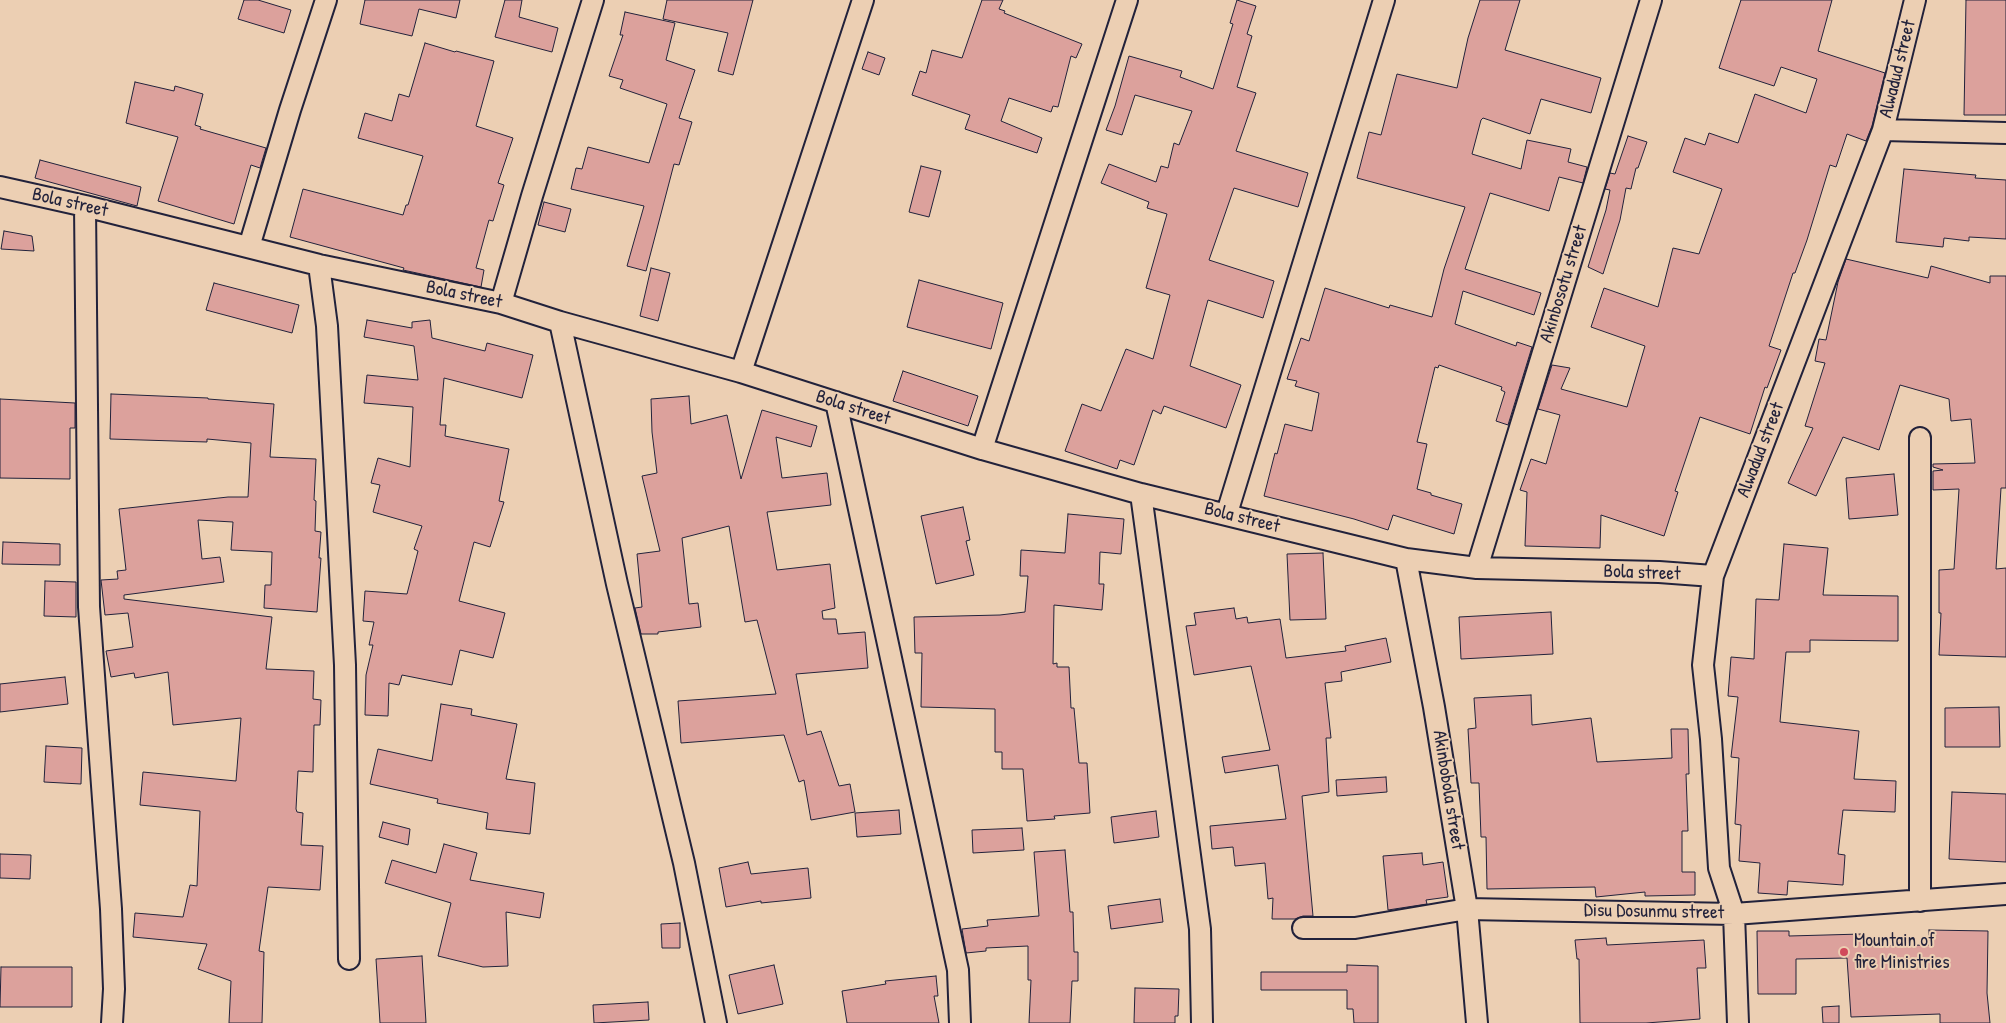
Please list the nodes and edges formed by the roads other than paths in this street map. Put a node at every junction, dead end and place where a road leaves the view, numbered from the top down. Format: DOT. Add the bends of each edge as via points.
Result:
graph roads {
  1 [pos="326,0"];
  2 [pos="592,0"];
  3 [pos="863,0"];
  4 [pos="1127,0"];
  5 [pos="1384,0"];
  6 [pos="1652,0"];
  7 [pos="1915,0"];
  8 [pos="1883,130"];
  9 [pos="2006,133"];
  10 [pos="0,187"];
  11 [pos="85,206"];
  12 [pos="249,247"];
  13 [pos="319,265"];
  14 [pos="502,303"];
  15 [pos="560,322"];
  16 [pos="741,372"];
  17 [pos="836,402"];
  18 [pos="1920,438"];
  19 [pos="982,449"];
  20 [pos="1141,494"];
  21 [pos="1227,513"];
  22 [pos="1406,559"];
  23 [pos="1476,568"];
  24 [pos="1713,576"];
  25 [pos="2006,894"];
  26 [pos="1920,901"];
  27 [pos="1467,909"];
  28 [pos="1734,914"];
  29 [pos="1303,928"];
  30 [pos="349,959"];
  31 [pos="112,1023"];
  32 [pos="716,1023"];
  33 [pos="960,1023"];
  34 [pos="1202,1023"];
  35 [pos="1477,1023"];
  36 [pos="1738,1023"];
  1 -- 12 [label="street"];
  2 -- 14 [label="street"];
  3 -- 16 [label="street"];
  4 -- 19 [label="street"];
  5 -- 21 [label="street"];
  6 -- 23 [label="street, Akinbosotu street"];
  7 -- 8 [label="street, Alwadud street"];
  8 -- 9 [label="street"];
  8 -- 24 [label="street, Alwadud street"];
  10 -- 11 [label="street, Bola street"];
  11 -- 12 [label="street, Bola street"];
  11 -- 31 [label="street" via="89,607 111,908"];
  12 -- 13 [label="street, Bola street"];
  13 -- 14 [label="street, Bola street"];
  13 -- 30 [label="street" via="328,335 345,655"];
  14 -- 15 [label="street, Bola street"];
  15 -- 16 [label="street, Bola street"];
  15 -- 32 [label="street" via="616,584 684,863"];
  16 -- 17 [label="street, Bola street"];
  17 -- 19 [label="street, Bola street"];
  17 -- 33 [label="street" via="958,970"];
  18 -- 26 [label="street"];
  19 -- 20 [label="street, Bola street"];
  20 -- 21 [label="street, Bola street"];
  20 -- 34 [label="street" via="1200,929"];
  21 -- 22 [label="street, Bola street"];
  22 -- 23 [label="street, Bola street"];
  22 -- 27 [label="street, Akinbobola street"];
  23 -- 24 [label="street, Bola street"];
  24 -- 28 [label="street, Alwadud street" via="1703,665 1719,868"];
  25 -- 26 [label="street, Disu Dosunmu street"];
  26 -- 28 [label="street, Disu Dosunmu street"];
  27 -- 28 [label="street, Disu Dosunmu street"];
  27 -- 29 [label="street, Disu Dosunmu street" via="1355,928"];
  27 -- 35 [label="street, Akinbobola street"];
  28 -- 36 [label="street, Alwadud street"];
}
